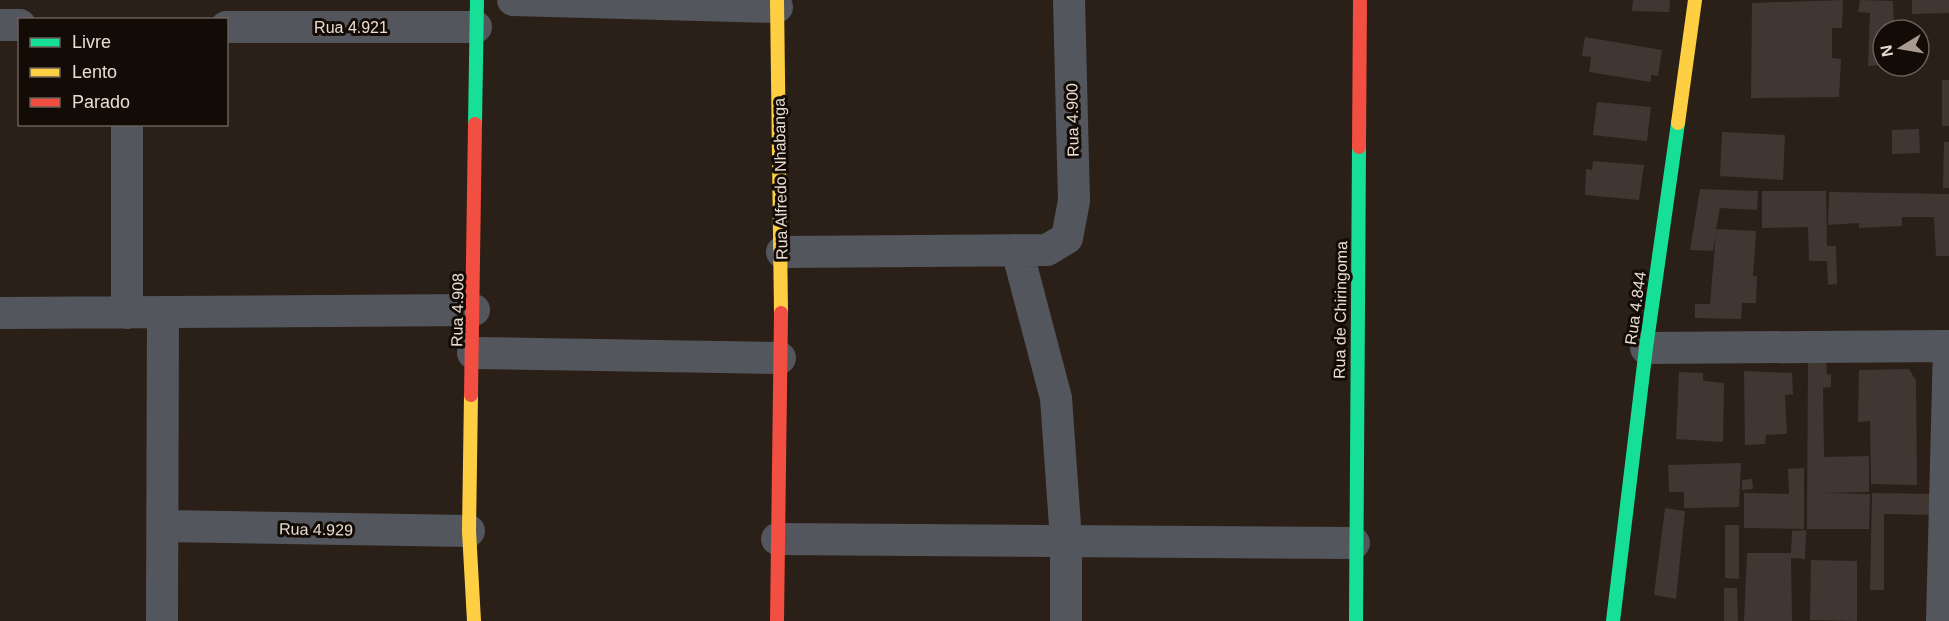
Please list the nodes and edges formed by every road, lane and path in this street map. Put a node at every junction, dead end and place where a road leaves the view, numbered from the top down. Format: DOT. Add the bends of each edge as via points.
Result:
graph roads {
  1 [pos="513,0"];
  2 [pos="1069,0"];
  3 [pos="1359,0"];
  4 [pos="1695,0"];
  5 [pos="777,3"];
  6 [pos="476,14"];
  7 [pos="230,18"];
  8 [pos="0,25"];
  9 [pos="18,25"];
  10 [pos="127,126"];
  11 [pos="1017,250"];
  12 [pos="782,252"];
  13 [pos="474,310"];
  14 [pos="163,312"];
  15 [pos="0,313"];
  16 [pos="127,313"];
  17 [pos="1949,346"];
  18 [pos="1646,348"];
  19 [pos="473,353"];
  20 [pos="780,358"];
  21 [pos="162,526"];
  22 [pos="469,531"];
  23 [pos="777,539"];
  24 [pos="1065,540"];
  25 [pos="1354,543"];
  26 [pos="162,621"];
  27 [pos="474,621"];
  28 [pos="777,621"];
  29 [pos="1066,621"];
  30 [pos="1356,621"];
  31 [pos="1613,621"];
  32 [pos="1942,621"];
  1 -- 5 [label="street"];
  2 -- 11 [label="street, Rua 4.900" via="1074,201 1067,238 1047,250"];
  3 -- 25 [label="street, Rua de Chiringoma"];
  4 -- 18 [label="street, Rua 4.844"];
  5 -- 12 [label="street, Rua Alfredo Nhabanga"];
  6 -- 7 [label="street, Rua 4.921"];
  6 -- 13 [label="street, Rua 4.908"];
  8 -- 9 [label="street"];
  10 -- 16 [label="street"];
  11 -- 12 [label="street"];
  11 -- 24 [label="street" via="1056,398"];
  12 -- 20 [label="street, Rua Alfredo Nhabanga"];
  13 -- 14 [label="street"];
  13 -- 19 [label="street, Rua 4.908"];
  14 -- 16 [label="street"];
  14 -- 21 [label="street"];
  15 -- 16 [label="street"];
  17 -- 18 [label="street"];
  17 -- 32 [label="street"];
  18 -- 31 [label="street, Rua 4.844"];
  19 -- 20 [label="street"];
  19 -- 22 [label="street, Rua 4.908"];
  20 -- 23 [label="street, Rua Alfredo Nhabanga"];
  21 -- 22 [label="street, Rua 4.929"];
  21 -- 26 [label="street"];
  22 -- 27 [label="street, Rua 4.908"];
  23 -- 24 [label="street"];
  23 -- 28 [label="street, Rua Alfredo Nhabanga"];
  24 -- 25 [label="street"];
  24 -- 29 [label="street"];
  25 -- 30 [label="street, Rua de Chiringoma"];
}
